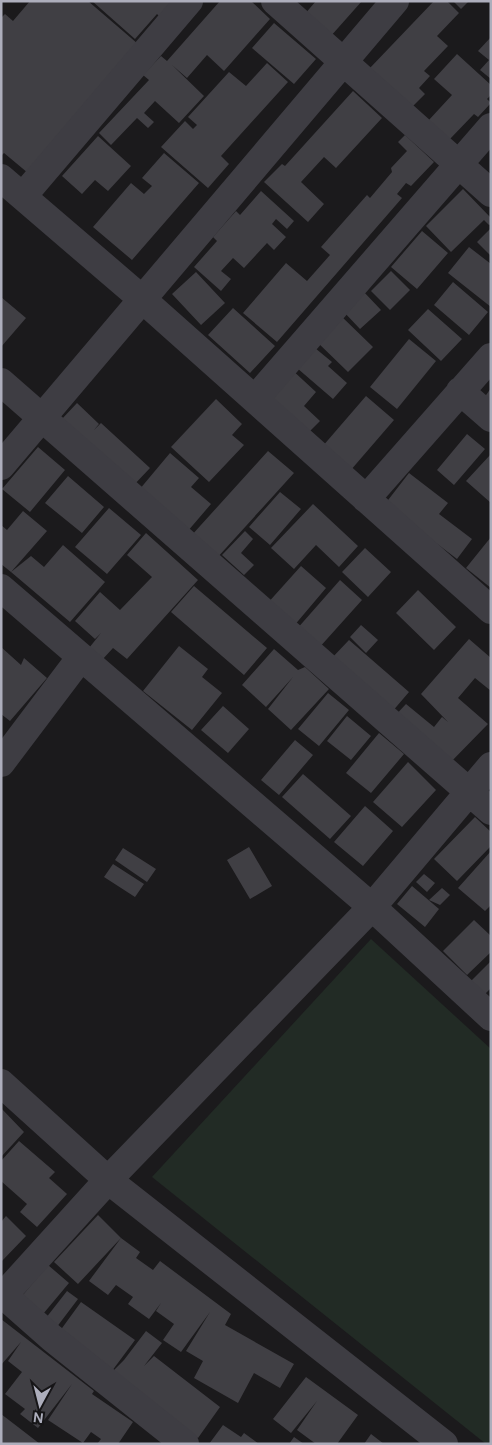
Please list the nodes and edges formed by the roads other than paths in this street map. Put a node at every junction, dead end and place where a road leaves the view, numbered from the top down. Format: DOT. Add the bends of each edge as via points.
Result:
graph roads {
  1 [pos="189,1"];
  2 [pos="275,1"];
  3 [pos="395,1"];
  4 [pos="343,62"];
  5 [pos="491,127"];
  6 [pos="458,164"];
  7 [pos="1,178"];
  8 [pos="491,193"];
  9 [pos="23,196"];
  10 [pos="142,299"];
  11 [pos="491,357"];
  12 [pos="1,382"];
  13 [pos="460,391"];
  14 [pos="255,400"];
  15 [pos="43,416"];
  16 [pos="491,418"];
  17 [pos="1,466"];
  18 [pos="366,499"];
  19 [pos="1,588"];
  20 [pos="491,610"];
  21 [pos="81,657"];
  22 [pos="1,763"];
  23 [pos="491,766"];
  24 [pos="469,791"];
  25 [pos="491,811"];
  26 [pos="372,907"];
  27 [pos="491,1017"];
  28 [pos="1,1083"];
  29 [pos="108,1180"];
  30 [pos="2,1295"];
  31 [pos="184,1444"];
  32 [pos="444,1444"];
  1 -- 9 [label="street"];
  2 -- 4 [label="street"];
  3 -- 4 [label="street"];
  4 -- 6 [label="street"];
  4 -- 10 [label="street"];
  5 -- 6 [label="street"];
  6 -- 8 [label="street"];
  6 -- 14 [label="street"];
  7 -- 9 [label="street"];
  9 -- 10 [label="street"];
  10 -- 14 [label="street"];
  10 -- 15 [label="street"];
  11 -- 13 [label="street"];
  12 -- 15 [label="street"];
  13 -- 16 [label="street"];
  13 -- 18 [label="street"];
  14 -- 18 [label="street"];
  15 -- 17 [label="street"];
  15 -- 24 [label="street"];
  18 -- 20 [label="street"];
  19 -- 21 [label="street"];
  21 -- 22 [label="street"];
  21 -- 26 [label="street"];
  23 -- 24 [label="street"];
  24 -- 25 [label="street"];
  24 -- 26 [label="street"];
  26 -- 27 [label="street"];
  26 -- 29 [label="street"];
  28 -- 29 [label="street"];
  29 -- 30 [label="street"];
  29 -- 32 [label="street"];
  30 -- 31 [label="street"];
}
